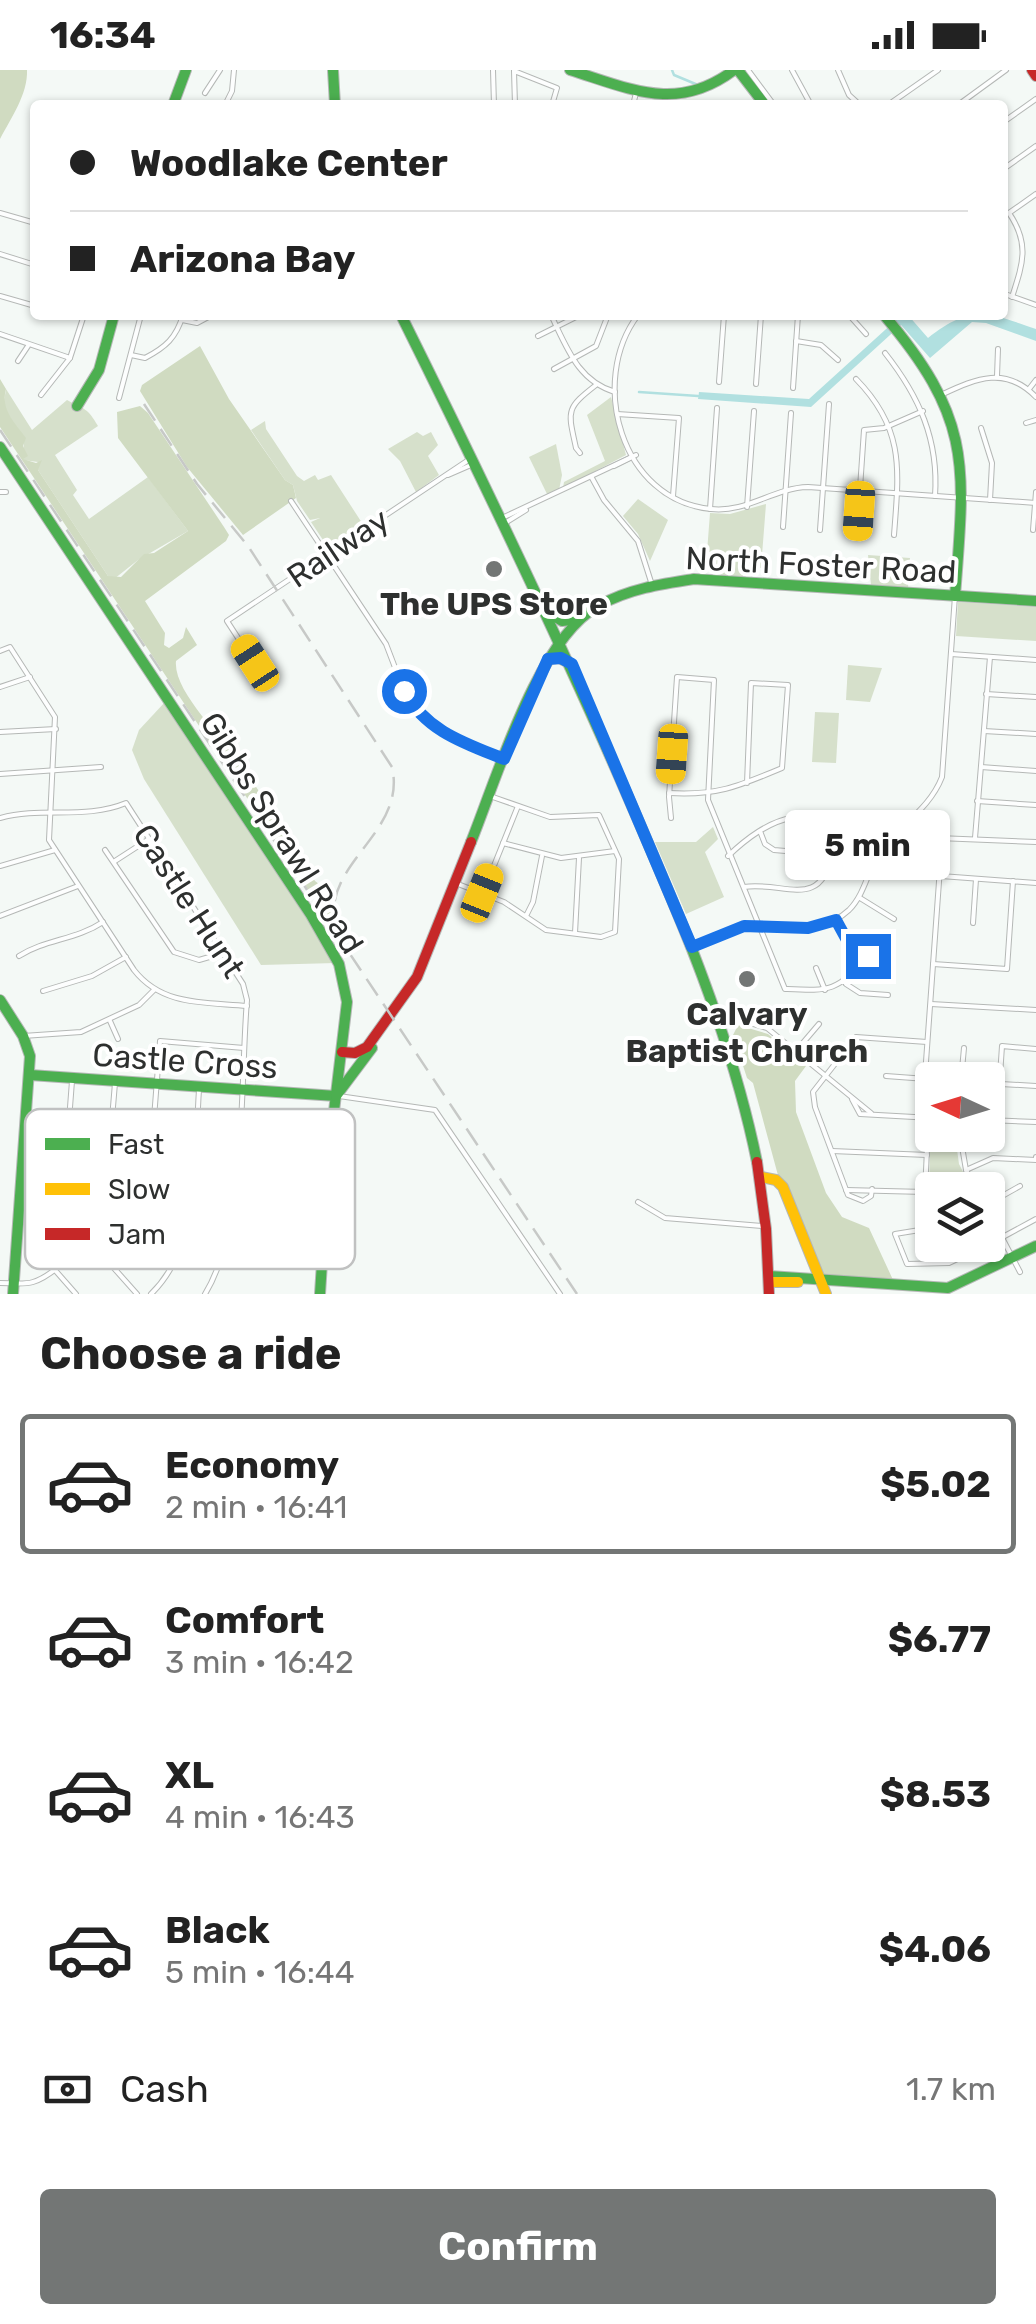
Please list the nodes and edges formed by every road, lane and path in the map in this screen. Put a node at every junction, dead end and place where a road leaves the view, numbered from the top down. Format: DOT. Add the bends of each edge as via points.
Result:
graph roads {
  1 [pos="185,70"];
  2 [pos="220,70"];
  3 [pos="234,70"];
  4 [pos="332,70"];
  5 [pos="493,70"];
  6 [pos="570,70"];
  7 [pos="733,70"];
  8 [pos="748,70"];
  9 [pos="792,70"];
  10 [pos="838,70"];
  11 [pos="938,70"];
  12 [pos="1005,70"];
  13 [pos="514,72"];
  14 [pos="581,72"];
  15 [pos="206,93"];
  16 [pos="1036,99"];
  17 [pos="175,100"];
  18 [pos="228,100"];
  19 [pos="335,100"];
  20 [pos="494,100"];
  21 [pos="514,100"];
  22 [pos="553,100"];
  23 [pos="637,100"];
  24 [pos="760,100"];
  25 [pos="770,100"];
  26 [pos="809,100"];
  27 [pos="855,100"];
  28 [pos="895,100"];
  29 [pos="965,100"];
  30 [pos="1008,118"];
  31 [pos="1036,146"];
  32 [pos="1008,166"];
  33 [pos="1036,194"];
  34 [pos="0,213"];
  35 [pos="30,222"];
  36 [pos="0,254"];
  37 [pos="30,263"];
  38 [pos="0,296"];
  39 [pos="1008,296"];
  40 [pos="1012,297"];
  41 [pos="30,305"];
  42 [pos="1036,305"];
  43 [pos="82,320"];
  44 [pos="113,320"];
  45 [pos="140,320"];
  46 [pos="181,320"];
  47 [pos="404,320"];
  48 [pos="554,320"];
  49 [pos="570,320"];
  50 [pos="606,320"];
  51 [pos="635,320"];
  52 [pos="724,320"];
  53 [pos="761,320"];
  54 [pos="798,320"];
  55 [pos="853,320"];
  56 [pos="890,322"];
  57 [pos="557,326"];
  58 [pos="0,334"];
  59 [pos="866,334"];
  60 [pos="538,336"];
  61 [pos="796,341"];
  62 [pos="28,346"];
  63 [pos="998,349"];
  64 [pos="885,353"];
  65 [pos="130,355"];
  66 [pos="70,358"];
  67 [pos="574,360"];
  68 [pos="838,360"];
  69 [pos="18,361"];
  70 [pos="554,369"];
  71 [pos="997,376"];
  72 [pos="856,378"];
  73 [pos="1007,378"];
  74 [pos="1036,380"];
  75 [pos="719,382"];
  76 [pos="756,384"];
  77 [pos="596,385"];
  78 [pos="1005,386"];
  79 [pos="793,388"];
  80 [pos="1028,390"];
  81 [pos="615,392"];
  82 [pos="943,394"];
  83 [pos="41,395"];
  84 [pos="1036,397"];
  85 [pos="119,398"];
  86 [pos="829,404"];
  87 [pos="76,406"];
  88 [pos="717,408"];
  89 [pos="754,411"];
  90 [pos="923,411"];
  91 [pos="791,413"];
  92 [pos="617,414"];
  93 [pos="1036,420"];
  94 [pos="1026,423"];
  95 [pos="889,426"];
  96 [pos="981,428"];
  97 [pos="580,452"];
  98 [pos="2,454"];
  99 [pos="633,457"];
  100 [pos="474,460"];
  101 [pos="592,478"];
  102 [pos="823,488"];
  103 [pos="785,490"];
  104 [pos="860,490"];
  105 [pos="1036,492"];
  106 [pos="897,493"];
  107 [pos="936,496"];
  108 [pos="673,498"];
  109 [pos="962,498"];
  110 [pos="990,500"];
  111 [pos="292,501"];
  112 [pos="1036,503"];
  113 [pos="747,506"];
  114 [pos="710,509"];
  115 [pos="504,521"];
  116 [pos="782,526"];
  117 [pos="820,530"];
  118 [pos="1033,530"];
  119 [pos="857,532"];
  120 [pos="894,535"];
  121 [pos="517,550"];
  122 [pos="327,555"];
  123 [pos="652,585"];
  124 [pos="956,596"];
  125 [pos="1036,602"];
  126 [pos="552,615"];
  127 [pos="580,619"];
  128 [pos="560,638"];
  129 [pos="0,651"];
  130 [pos="951,654"];
  131 [pos="990,657"];
  132 [pos="548,659"];
  133 [pos="1036,660"];
  134 [pos="572,664"];
  135 [pos="30,677"];
  136 [pos="264,678"];
  137 [pos="0,687"];
  138 [pos="986,694"];
  139 [pos="1036,697"];
  140 [pos="56,729"];
  141 [pos="984,731"];
  142 [pos="0,732"];
  143 [pos="1036,734"];
  144 [pos="504,759"];
  145 [pos="981,767"];
  146 [pos="100,768"];
  147 [pos="53,771"];
  148 [pos="1036,771"];
  149 [pos="0,774"];
  150 [pos="746,783"];
  151 [pos="669,792"];
  152 [pos="707,795"];
  153 [pos="490,796"];
  154 [pos="978,801"];
  155 [pos="1036,805"];
  156 [pos="518,806"];
  157 [pos="50,812"];
  158 [pos="916,814"];
  159 [pos="0,818"];
  160 [pos="671,818"];
  161 [pos="760,831"];
  162 [pos="938,838"];
  163 [pos="975,838"];
  164 [pos="148,839"];
  165 [pos="890,840"];
  166 [pos="1036,842"];
  167 [pos="503,844"];
  168 [pos="54,850"];
  169 [pos="105,850"];
  170 [pos="616,851"];
  171 [pos="832,855"];
  172 [pos="542,856"];
  173 [pos="728,856"];
  174 [pos="579,858"];
  175 [pos="114,862"];
  176 [pos="0,866"];
  177 [pos="871,869"];
  178 [pos="899,876"];
  179 [pos="939,876"];
  180 [pos="976,878"];
  181 [pos="1013,881"];
  182 [pos="456,883"];
  183 [pos="1036,883"];
  184 [pos="78,886"];
  185 [pos="742,888"];
  186 [pos="482,893"];
  187 [pos="859,897"];
  188 [pos="0,916"];
  189 [pos="526,916"];
  190 [pos="894,919"];
  191 [pos="836,920"];
  192 [pos="102,922"];
  193 [pos="973,923"];
  194 [pos="758,926"];
  195 [pos="574,934"];
  196 [pos="692,947"];
  197 [pos="223,953"];
  198 [pos="19,956"];
  199 [pos="868,956"];
  200 [pos="126,958"];
  201 [pos="891,958"];
  202 [pos="933,964"];
  203 [pos="816,968"];
  204 [pos="844,983"];
  205 [pos="154,990"];
  206 [pos="825,990"];
  207 [pos="43,991"];
  208 [pos="888,995"];
  209 [pos="0,1000"];
  210 [pos="930,1004"];
  211 [pos="246,1006"];
  212 [pos="1036,1010"];
  213 [pos="109,1020"];
  214 [pos="724,1024"];
  215 [pos="819,1024"];
  216 [pos="384,1027"];
  217 [pos="24,1036"];
  218 [pos="118,1039"];
  219 [pos="927,1042"];
  220 [pos="244,1048"];
  221 [pos="964,1048"];
  222 [pos="1036,1049"];
  223 [pos="796,1051"];
  224 [pos="342,1052"];
  225 [pos="925,1062"];
  226 [pos="963,1062"];
  227 [pos="1001,1062"];
  228 [pos="30,1074"];
  229 [pos="825,1076"];
  230 [pos="886,1076"];
  231 [pos="72,1078"];
  232 [pos="915,1078"];
  233 [pos="115,1080"];
  234 [pos="158,1083"];
  235 [pos="1005,1084"];
  236 [pos="199,1086"];
  237 [pos="1036,1086"];
  238 [pos="241,1090"];
  239 [pos="347,1092"];
  240 [pos="336,1096"];
  241 [pos="27,1109"];
  242 [pos="70,1109"];
  243 [pos="113,1109"];
  244 [pos="156,1109"];
  245 [pos="197,1109"];
  246 [pos="239,1109"];
  247 [pos="335,1109"];
  248 [pos="915,1116"];
  249 [pos="1005,1120"];
  250 [pos="1036,1122"];
  251 [pos="25,1130"];
  252 [pos="832,1151"];
  253 [pos="927,1152"];
  254 [pos="963,1152"];
  255 [pos="927,1155"];
  256 [pos="1036,1159"];
  257 [pos="966,1170"];
  258 [pos="761,1177"];
  259 [pos="1020,1186"];
  260 [pos="872,1189"];
  261 [pos="846,1190"];
  262 [pos="1005,1194"];
  263 [pos="638,1202"];
  264 [pos="1036,1219"];
  265 [pos="767,1226"];
  266 [pos="915,1231"];
  267 [pos="1005,1236"];
  268 [pos="1005,1244"];
  269 [pos="1036,1246"];
  270 [pos="1012,1258"];
  271 [pos="951,1262"];
  272 [pos="54,1269"];
  273 [pos="172,1269"];
  274 [pos="216,1269"];
  275 [pos="322,1269"];
  276 [pos="116,1270"];
  277 [pos="1020,1272"];
  278 [pos="770,1284"];
  279 [pos="11,1285"];
  280 [pos="824,1288"];
  281 [pos="921,1291"];
  282 [pos="76,1294"];
  283 [pos="137,1294"];
  284 [pos="152,1294"];
  285 [pos="205,1294"];
  286 [pos="320,1294"];
  287 [pos="560,1294"];
  1 -- 17 [label="main road"];
  2 -- 15 [label="street"];
  3 -- 18 [label="street"];
  4 -- 19 [label="main road"];
  5 -- 20 [label="street"];
  6 -- 14 [label="main road"];
  7 -- 23 [label="main road" via="702,89"];
  7 -- 24 [label="main road"];
  8 -- 25 [label="street"];
  9 -- 26 [label="street"];
  10 -- 27 [label="street"];
  11 -- 28 [label="street"];
  12 -- 29 [label="street"];
  13 -- 21 [label="street"];
  13 -- 22 [label="street" via="557,88"];
  14 -- 23 [label="main road"];
  16 -- 30 [label="street"];
  31 -- 32 [label="street"];
  33 -- 40 [label="street" via="1009,213 1025,251"];
  34 -- 35 [label="street"];
  36 -- 37 [label="street"];
  38 -- 41 [label="street"];
  39 -- 40 [label="street"];
  40 -- 42 [label="street"];
  43 -- 66 [label="street"];
  44 -- 87 [label="main road" via="99,370"];
  45 -- 65 [label="street"];
  46 -- 65 [label="street" via="168,345 146,358"];
  47 -- 100 [label="main road"];
  48 -- 57 [label="street"];
  49 -- 57 [label="street"];
  50 -- 67 [label="street" via="596,346"];
  51 -- 81 [label="street" via="620,349"];
  52 -- 75 [label="street"];
  53 -- 76 [label="street"];
  54 -- 61 [label="street"];
  55 -- 59 [label="street"];
  56 -- 82 [label="main road"];
  57 -- 60 [label="street"];
  57 -- 67 [label="street"];
  58 -- 62 [label="street"];
  61 -- 68 [label="street" via="821,345"];
  61 -- 79 [label="street"];
  62 -- 66 [label="street"];
  62 -- 69 [label="street"];
  63 -- 71 [label="street"];
  64 -- 90 [label="street"];
  65 -- 85 [label="street"];
  66 -- 83 [label="street"];
  67 -- 70 [label="street"];
  67 -- 77 [label="street"];
  71 -- 73 [label="street"];
  71 -- 82 [label="street"];
  72 -- 95 [label="street"];
  73 -- 78 [label="street"];
  73 -- 80 [label="street"];
  74 -- 80 [label="street"];
  77 -- 81 [label="street"];
  77 -- 97 [label="street" via="569,411"];
  80 -- 84 [label="street"];
  81 -- 92 [label="street"];
  82 -- 109 [label="main road" via="959,445"];
  86 -- 102 [label="street"];
  88 -- 114 [label="street"];
  89 -- 113 [label="street"];
  90 -- 95 [label="street"];
  90 -- 107 [label="street" via="935,456"];
  91 -- 103 [label="street"];
  92 -- 99 [label="street"];
  92 -- 108 [label="street" via="679,418"];
  93 -- 94 [label="street"];
  95 -- 104 [label="street" via="864,430"];
  95 -- 106 [label="street"];
  96 -- 110 [label="street" via="992,463"];
  98 -- 224 [label="main road, Gibbs Sprawl Road" via="331,947 347,995"];
  99 -- 101 [label="street"];
  99 -- 108 [label="street" via="648,480"];
  100 -- 115 [label="main road"];
  100 -- 122 [label="street, Railway"];
  101 -- 115 [label="street"];
  101 -- 123 [label="street" via="638,541"];
  102 -- 103 [label="street"];
  102 -- 104 [label="street"];
  102 -- 117 [label="street"];
  103 -- 113 [label="street"];
  103 -- 116 [label="street"];
  104 -- 106 [label="street"];
  104 -- 119 [label="street"];
  105 -- 112 [label="street"];
  106 -- 107 [label="street"];
  106 -- 120 [label="street"];
  107 -- 109 [label="street"];
  108 -- 114 [label="street"];
  109 -- 110 [label="street"];
  109 -- 124 [label="main road"];
  110 -- 112 [label="street"];
  111 -- 122 [label="street"];
  112 -- 118 [label="street"];
  113 -- 114 [label="street"];
  115 -- 121 [label="main road"];
  121 -- 126 [label="main road"];
  121 -- 128 [label="main road"];
  122 -- 136 [label="street, Railway" via="227,621"];
  122 -- 144 [label="street" via="386,644 415,709 447,735"];
  123 -- 124 [label="main road, North Foster Road" via="714,580"];
  123 -- 127 [label="main road, North Foster Road"];
  124 -- 125 [label="main road, North Foster Road"];
  124 -- 130 [label="street"];
  126 -- 127 [label="main road" via="563,622"];
  126 -- 128 [label="main road"];
  127 -- 128 [label="main road, North Foster Road"];
  128 -- 132 [label="main road, North Foster Road"];
  128 -- 134 [label="main road"];
  129 -- 135 [label="street" via="10,648"];
  130 -- 131 [label="street"];
  130 -- 158 [label="street" via="942,777"];
  131 -- 133 [label="street"];
  131 -- 138 [label="street"];
  132 -- 134 [label="main road"];
  132 -- 144 [label="main road, North Foster Road"];
  134 -- 196 [label="main road"];
  135 -- 137 [label="street"];
  135 -- 140 [label="street"];
  138 -- 139 [label="street"];
  138 -- 141 [label="street"];
  140 -- 142 [label="street"];
  140 -- 147 [label="street"];
  141 -- 143 [label="street"];
  141 -- 145 [label="street"];
  144 -- 153 [label="main road, North Foster Road"];
  145 -- 148 [label="street"];
  145 -- 154 [label="street"];
  146 -- 147 [label="street"];
  147 -- 149 [label="street"];
  147 -- 157 [label="street"];
  150 -- 150 [label="street" via="751,682 788,685 782,768"];
  150 -- 152 [label="street"];
  151 -- 152 [label="street"];
  151 -- 152 [label="street" via="677,677 714,680"];
  151 -- 160 [label="street"];
  152 -- 173 [label="street"];
  153 -- 156 [label="street"];
  153 -- 182 [label="main road, North Foster Road"];
  154 -- 155 [label="street"];
  154 -- 163 [label="street"];
  156 -- 167 [label="street"];
  156 -- 170 [label="street" via="550,817 599,816"];
  157 -- 159 [label="street"];
  157 -- 164 [label="street, Castle Hunt" via="94,812 126,803"];
  157 -- 168 [label="street"];
  158 -- 162 [label="street"];
  158 -- 165 [label="street"];
  161 -- 165 [label="street" via="800,816 852,819"];
  161 -- 171 [label="street" via="774,850"];
  161 -- 173 [label="street"];
  162 -- 163 [label="street"];
  162 -- 179 [label="street"];
  163 -- 166 [label="street"];
  164 -- 175 [label="street"];
  164 -- 197 [label="street, Castle Hunt"];
  165 -- 177 [label="street"];
  165 -- 178 [label="street"];
  167 -- 172 [label="street"];
  167 -- 186 [label="street"];
  168 -- 176 [label="street"];
  168 -- 184 [label="street"];
  169 -- 175 [label="street"];
  170 -- 174 [label="street"];
  170 -- 195 [label="street" via="614,934"];
  171 -- 177 [label="street"];
  171 -- 185 [label="street" via="823,881 813,888"];
  172 -- 174 [label="street"];
  172 -- 189 [label="street"];
  173 -- 185 [label="street"];
  174 -- 195 [label="street"];
  175 -- 197 [label="street" via="174,952 199,960"];
  177 -- 187 [label="street"];
  179 -- 180 [label="street"];
  179 -- 202 [label="street"];
  180 -- 181 [label="street"];
  180 -- 193 [label="street"];
  181 -- 183 [label="street"];
  181 -- 202 [label="street" via="1007,968"];
  182 -- 186 [label="street"];
  182 -- 216 [label="main road, North Foster Road" via="424,962"];
  184 -- 188 [label="street"];
  184 -- 192 [label="street"];
  185 -- 194 [label="street"];
  186 -- 189 [label="street"];
  187 -- 190 [label="street"];
  187 -- 191 [label="street"];
  189 -- 195 [label="street" via="546,930"];
  191 -- 194 [label="street" via="808,928"];
  191 -- 199 [label="street" via="848,942"];
  192 -- 198 [label="street"];
  192 -- 200 [label="street"];
  194 -- 196 [label="street"];
  194 -- 206 [label="street" via="784,988"];
  196 -- 214 [label="main road"];
  197 -- 211 [label="street, Castle Hunt" via="244,984"];
  199 -- 201 [label="street"];
  199 -- 204 [label="street"];
  200 -- 205 [label="street"];
  200 -- 207 [label="street"];
  202 -- 210 [label="street"];
  203 -- 206 [label="street"];
  204 -- 206 [label="street"];
  204 -- 208 [label="street"];
  205 -- 211 [label="street" via="180,1000"];
  205 -- 213 [label="street"];
  209 -- 217 [label="main road"];
  210 -- 212 [label="street"];
  210 -- 219 [label="street"];
  211 -- 220 [label="street, Castle Hunt"];
  213 -- 217 [label="street" via="77,1033"];
  213 -- 218 [label="street"];
  214 -- 223 [label="street" via="760,1025"];
  214 -- 258 [label="main road"];
  215 -- 223 [label="street"];
  216 -- 224 [label="main road" via="364,1050"];
  216 -- 239 [label="main road, North Foster Road"];
  217 -- 228 [label="main road"];
  219 -- 225 [label="street"];
  219 -- 229 [label="street" via="856,1037"];
  220 -- 234 [label="street" via="160,1041"];
  220 -- 238 [label="street, Castle Hunt"];
  221 -- 226 [label="street"];
  222 -- 227 [label="street" via="1002,1046"];
  223 -- 229 [label="street"];
  224 -- 240 [label="main road, Gibbs Sprawl Road"];
  228 -- 231 [label="main road, Castle Cross"];
  228 -- 241 [label="main road"];
  229 -- 248 [label="street" via="872,1113"];
  229 -- 252 [label="street" via="812,1096"];
  230 -- 232 [label="street"];
  231 -- 233 [label="main road, Castle Cross"];
  231 -- 242 [label="street"];
  233 -- 234 [label="main road, Castle Cross"];
  233 -- 243 [label="street"];
  234 -- 236 [label="main road, Castle Cross"];
  234 -- 244 [label="street"];
  235 -- 237 [label="street"];
  236 -- 238 [label="main road, Castle Cross"];
  236 -- 245 [label="street"];
  238 -- 240 [label="main road, Castle Cross"];
  238 -- 246 [label="street, Castle Hunt"];
  239 -- 240 [label="main road, North Foster Road"];
  239 -- 287 [label="street" via="435,1110"];
  240 -- 247 [label="main road, Gibbs Sprawl Road"];
  249 -- 250 [label="street"];
  251 -- 279 [label="main road"];
  252 -- 255 [label="street"];
  252 -- 261 [label="street"];
  253 -- 255 [label="street"];
  254 -- 257 [label="street"];
  255 -- 260 [label="street" via="924,1192"];
  256 -- 257 [label="street" via="993,1158"];
  258 -- 265 [label="main road"];
  258 -- 280 [label="main road" via="783,1187"];
  259 -- 262 [label="street"];
  260 -- 261 [label="street"];
  260 -- 261 [label="street" via="863,1201"];
  263 -- 265 [label="street" via="666,1218"];
  264 -- 267 [label="street"];
  265 -- 278 [label="main road"];
  266 -- 271 [label="street" via="895,1234 906,1264"];
  268 -- 270 [label="street"];
  269 -- 270 [label="main road"];
  270 -- 277 [label="street"];
  270 -- 281 [label="main road" via="958,1285"];
  272 -- 279 [label="street" via="37,1281"];
  272 -- 282 [label="street"];
  273 -- 284 [label="street"];
  274 -- 285 [label="street, Castle Hunt"];
  275 -- 286 [label="main road, Gibbs Sprawl Road"];
  276 -- 283 [label="street"];
  278 -- 280 [label="main road" via="808,1281"];
  280 -- 281 [label="main road"];
}
